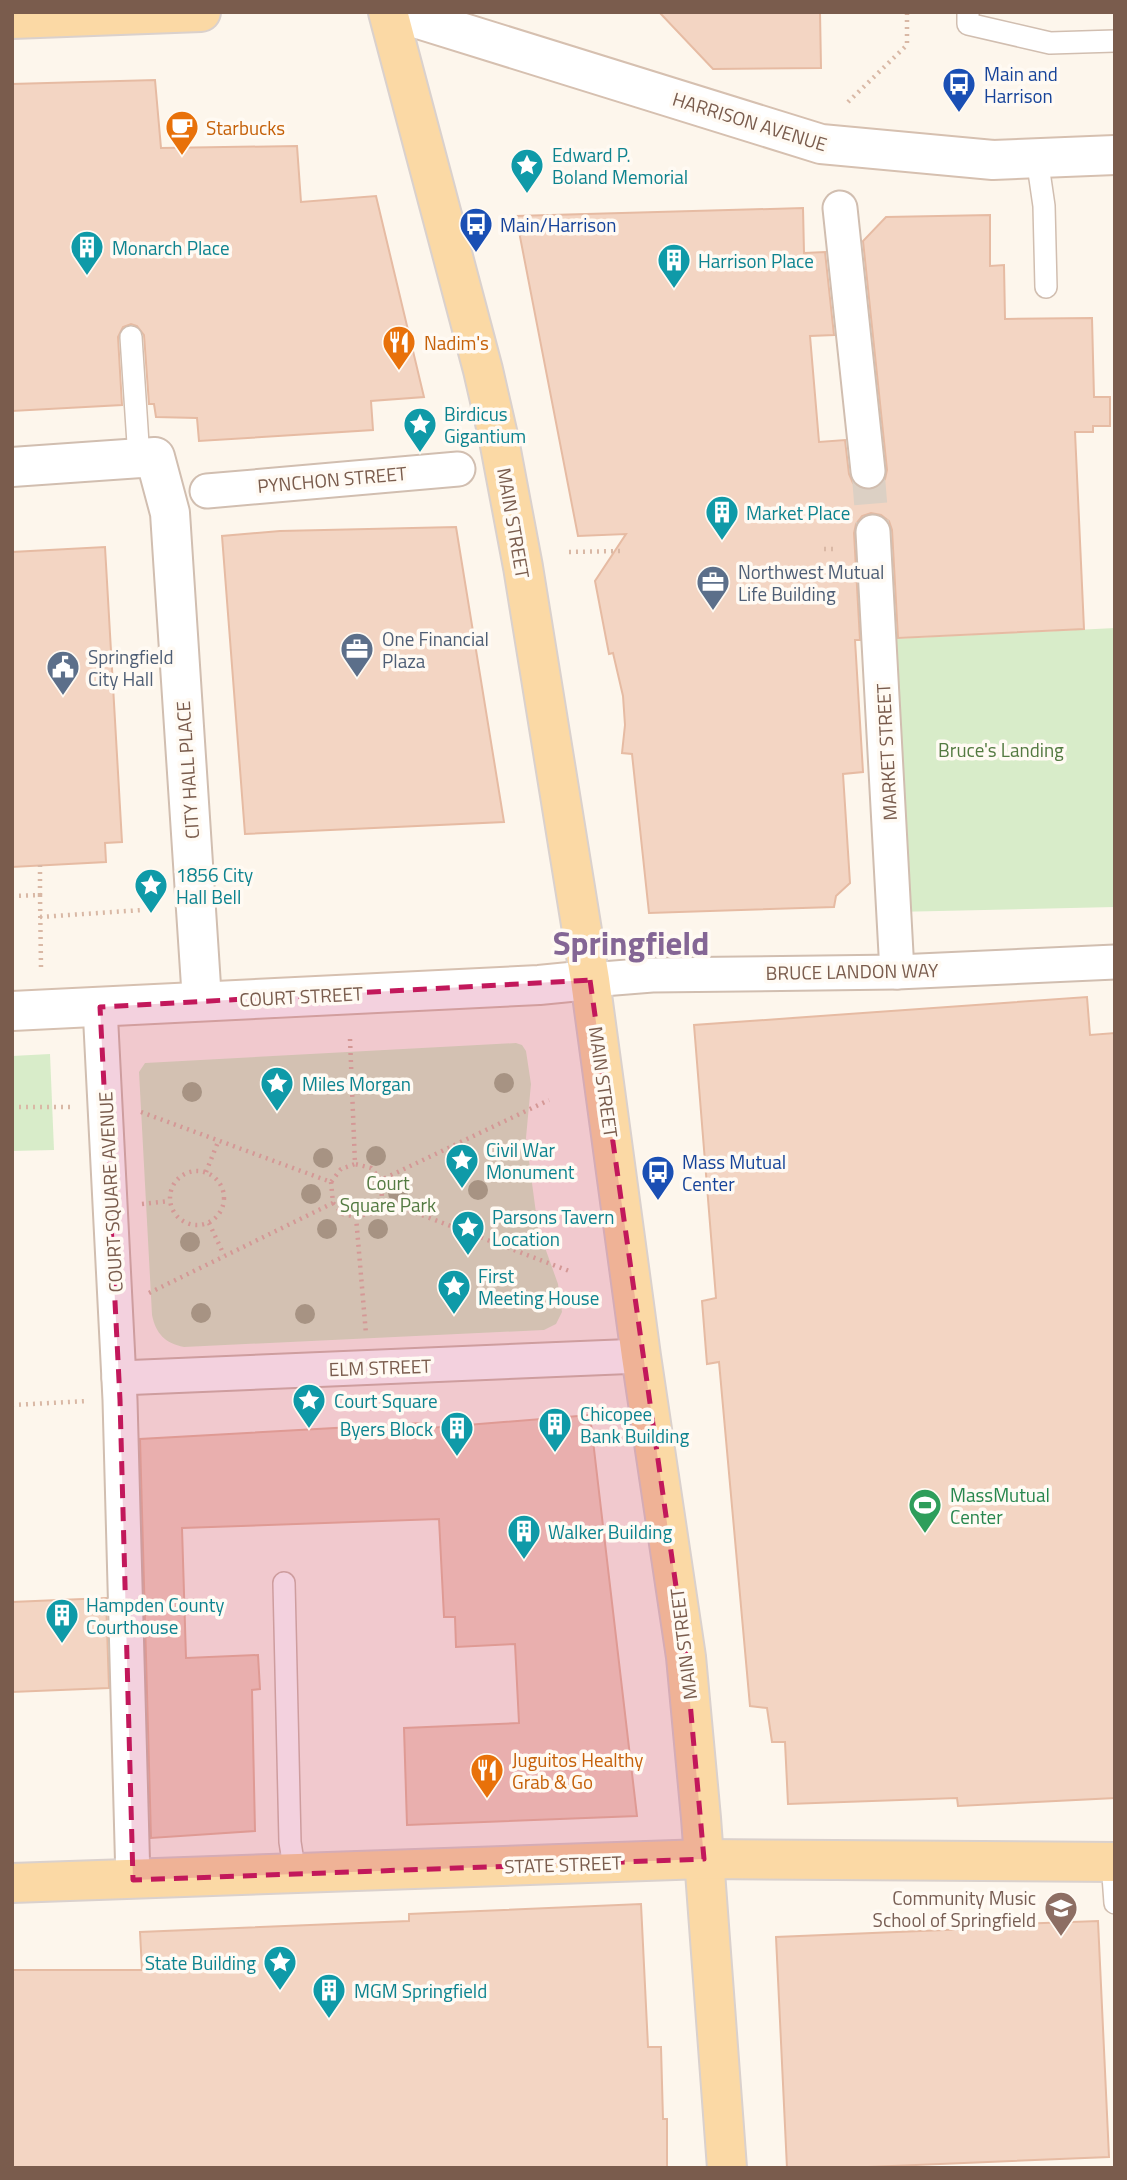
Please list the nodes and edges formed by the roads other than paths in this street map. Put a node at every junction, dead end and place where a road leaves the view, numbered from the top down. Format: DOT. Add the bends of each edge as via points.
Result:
graph roads {
  1 [pos="201,12"];
  2 [pos="388,12"];
  3 [pos="396,12"];
  4 [pos="968,12"];
  5 [pos="12,19"];
  6 [pos="1115,41"];
  7 [pos="1115,155"];
  8 [pos="1037,158"];
  9 [pos="840,208"];
  10 [pos="1046,287"];
  11 [pos="131,337"];
  12 [pos="147,458"];
  13 [pos="12,467"];
  14 [pos="458,468"];
  15 [pos="868,471"];
  16 [pos="207,491"];
  17 [pos="873,533"];
  18 [pos="1115,962"];
  19 [pos="897,972"];
  20 [pos="590,980"];
  21 [pos="202,1001"];
  22 [pos="100,1006"];
  23 [pos="12,1011"];
  24 [pos="640,1356"];
  25 [pos="120,1389"];
  26 [pos="284,1583"];
  27 [pos="704,1859"];
  28 [pos="1114,1862"];
  29 [pos="295,1874"];
  30 [pos="133,1880"];
  31 [pos="12,1883"];
  32 [pos="1115,1903"];
  33 [pos="727,2168"];
  1 -- 5 [label="main road"];
  2 -- 20 [label="main road, MAIN STREET" via="499,440"];
  3 -- 8 [label="main road, HARRISON AVENUE" via="821,144 993,160"];
  4 -- 6 [label="lane" via="968,24 1050,43"];
  7 -- 8 [label="main road, HARRISON AVENUE"];
  8 -- 10 [label="lane" via="1044,206"];
  9 -- 15 [label="street"];
  11 -- 12 [label="lane"];
  12 -- 13 [label="main road"];
  12 -- 21 [label="main road, CITY HALL PLACE" via="170,513"];
  14 -- 16 [label="street, PYNCHON STREET"];
  17 -- 19 [label="street, MARKET STREET"];
  18 -- 19 [label="street, BRUCE LANDON WAY"];
  19 -- 20 [label="street, BRUCE LANDON WAY"];
  20 -- 21 [label="main road, COURT STREET"];
  20 -- 24 [label="main road, MAIN STREET"];
  21 -- 22 [label="main road, COURT STREET"];
  22 -- 23 [label="main road, COURT STREET"];
  22 -- 25 [label="street, COURT SQUARE AVENUE"];
  24 -- 25 [label="street, ELM STREET" via="369,1368"];
  24 -- 27 [label="main road, MAIN STREET" via="685,1657"];
  25 -- 30 [label="street, COURT SQUARE AVENUE"];
  26 -- 29 [label="lane" via="290,1842"];
  27 -- 28 [label="main road, STATE STREET"];
  27 -- 29 [label="main road, STATE STREET"];
  27 -- 33 [label="main road, MAIN STREET"];
  28 -- 32 [label="lane"];
  29 -- 30 [label="main road, STATE STREET"];
  30 -- 31 [label="main road, STATE STREET"];
}
